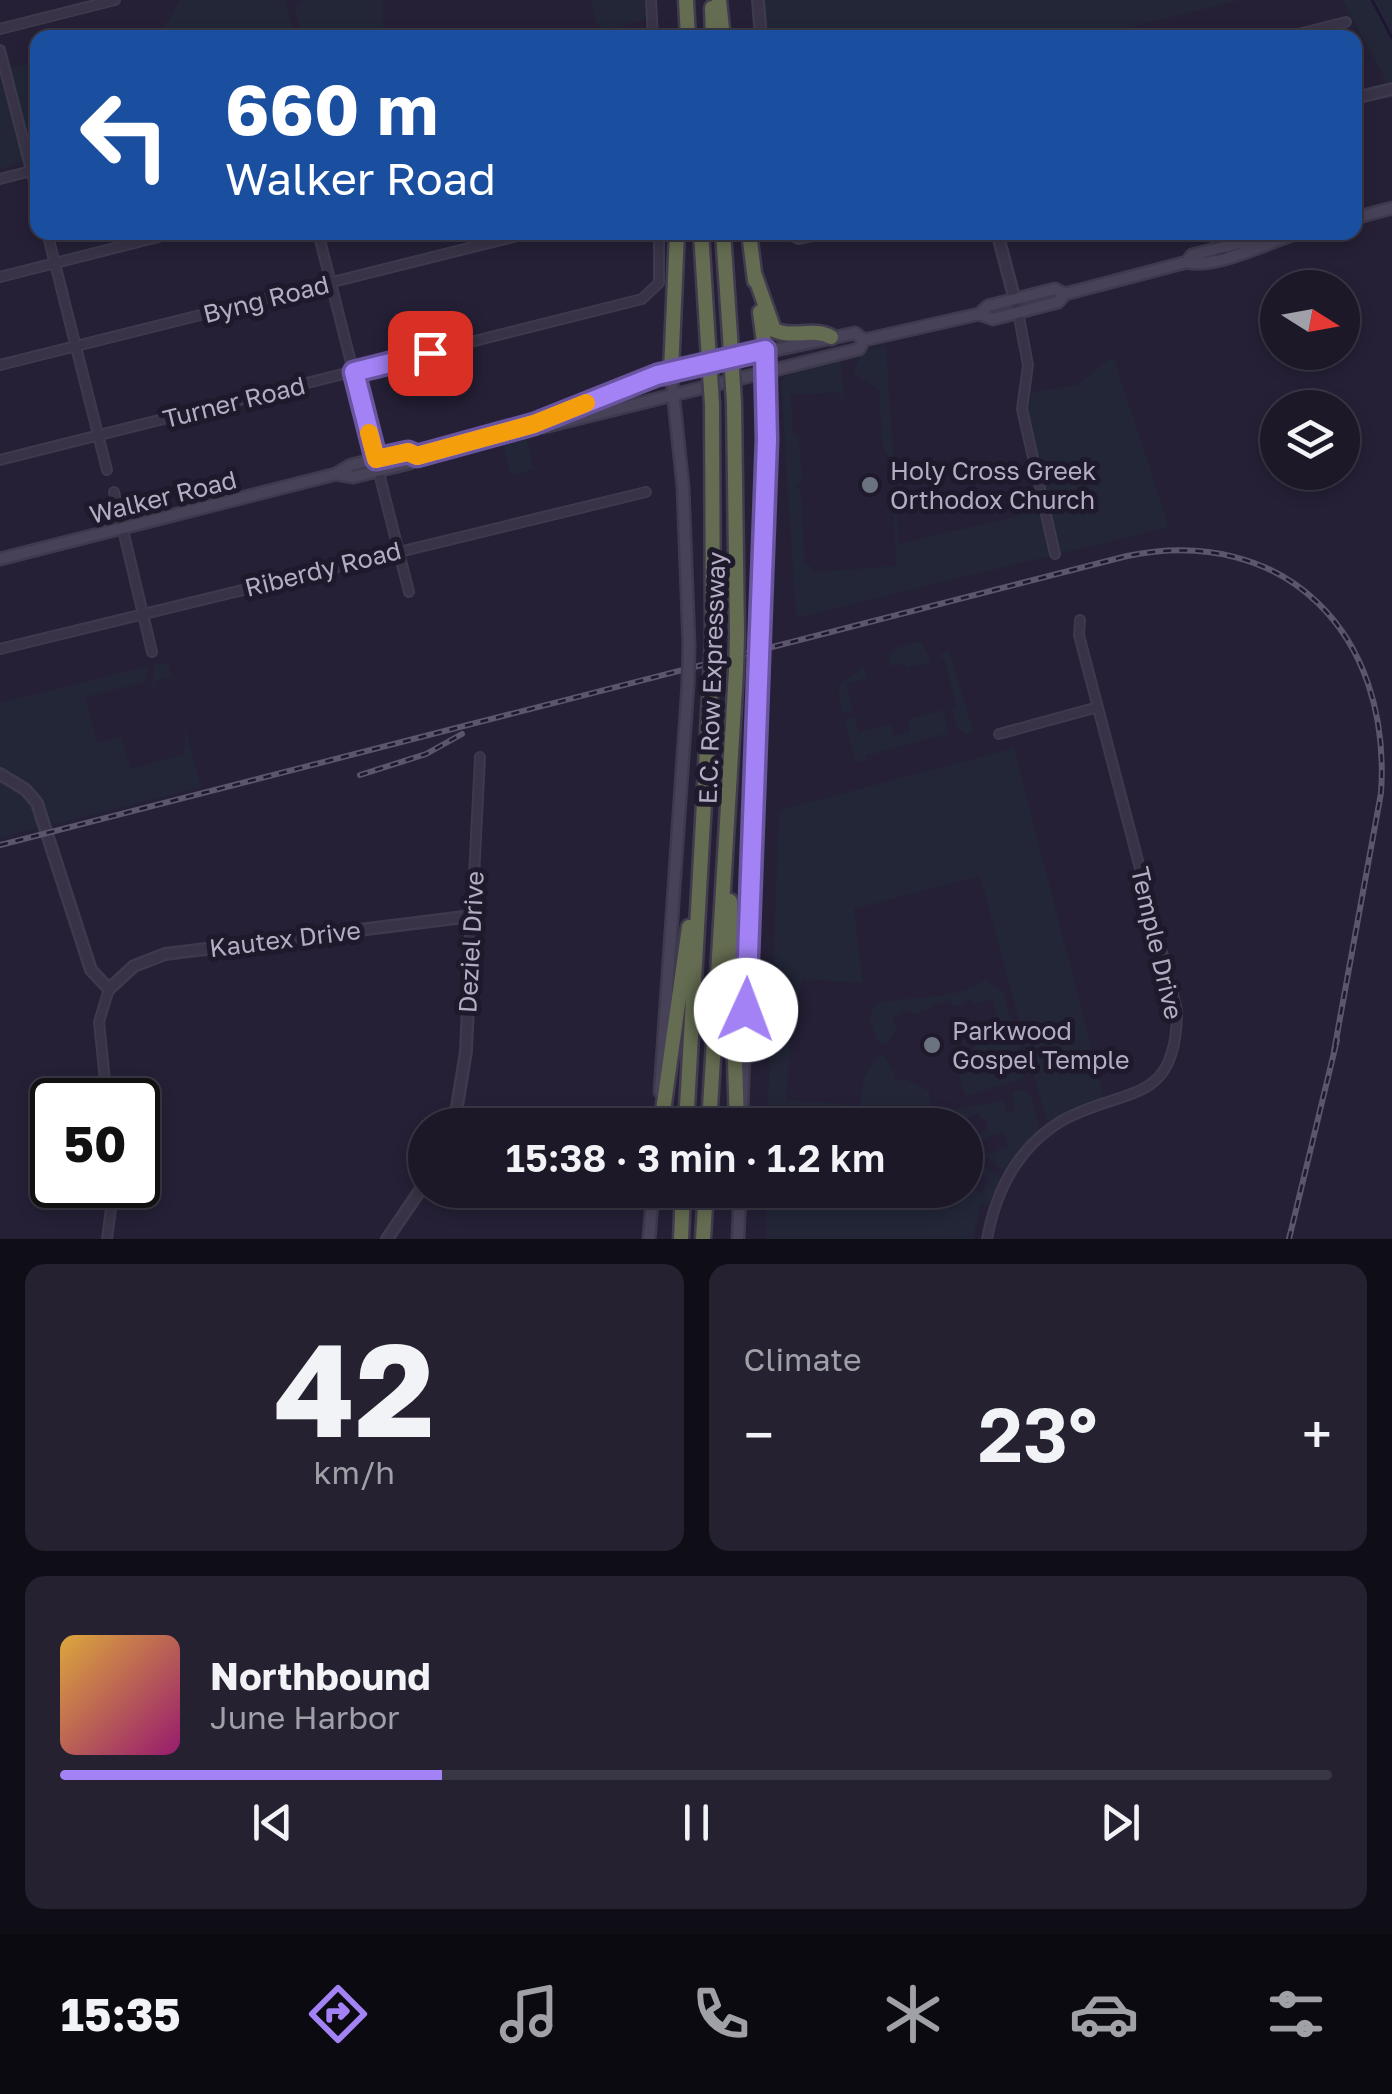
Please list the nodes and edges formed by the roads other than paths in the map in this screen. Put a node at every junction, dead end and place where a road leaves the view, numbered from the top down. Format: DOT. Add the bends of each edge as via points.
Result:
graph roads {
  1 [pos="115,0"];
  2 [pos="651,0"];
  3 [pos="684,0"];
  4 [pos="715,0"];
  5 [pos="758,0"];
  6 [pos="1346,22"];
  7 [pos="0,29"];
  8 [pos="653,30"];
  9 [pos="685,30"];
  10 [pos="713,30"];
  11 [pos="721,30"];
  12 [pos="761,30"];
  13 [pos="1314,30"];
  14 [pos="0,50"];
  15 [pos="1392,89"];
  16 [pos="1362,96"];
  17 [pos="30,167"];
  18 [pos="30,171"];
  19 [pos="0,179"];
  20 [pos="1392,208"];
  21 [pos="1362,216"];
  22 [pos="48,240"];
  23 [pos="146,240"];
  24 [pos="320,240"];
  25 [pos="501,240"];
  26 [pos="659,240"];
  27 [pos="677,240"];
  28 [pos="702,240"];
  29 [pos="724,240"];
  30 [pos="749,240"];
  31 [pos="998,240"];
  32 [pos="1217,240"];
  33 [pos="1274,240"];
  34 [pos="1221,254"];
  35 [pos="54,263"];
  36 [pos="754,273"];
  37 [pos="0,277"];
  38 [pos="331,282"];
  39 [pos="1064,294"];
  40 [pos="1014,299"];
  41 [pos="1018,312"];
  42 [pos="979,314"];
  43 [pos="831,337"];
  44 [pos="864,340"];
  45 [pos="76,346"];
  46 [pos="765,350"];
  47 [pos="0,365"];
  48 [pos="768,369"];
  49 [pos="354,372"];
  50 [pos="671,372"];
  51 [pos="673,394"];
  52 [pos="534,424"];
  53 [pos="98,436"];
  54 [pos="0,460"];
  55 [pos="377,465"];
  56 [pos="107,470"];
  57 [pos="114,492"];
  58 [pos="646,492"];
  59 [pos="123,528"];
  60 [pos="398,550"];
  61 [pos="1055,554"];
  62 [pos="0,559"];
  63 [pos="409,592"];
  64 [pos="143,613"];
  65 [pos="1080,620"];
  66 [pos="0,649"];
  67 [pos="152,652"];
  68 [pos="1098,706"];
  69 [pos="999,734"];
  70 [pos="480,758"];
  71 [pos="0,774"];
  72 [pos="730,819"];
  73 [pos="701,848"];
  74 [pos="472,916"];
  75 [pos="109,989"];
  76 [pos="105,1078"];
  77 [pos="457,1108"];
  78 [pos="660,1108"];
  79 [pos="662,1108"];
  80 [pos="687,1108"];
  81 [pos="710,1108"];
  82 [pos="738,1108"];
  83 [pos="740,1108"];
  84 [pos="111,1208"];
  85 [pos="408,1208"];
  86 [pos="652,1208"];
  87 [pos="682,1208"];
  88 [pos="705,1208"];
  89 [pos="739,1208"];
  90 [pos="106,1239"];
  91 [pos="387,1239"];
  92 [pos="649,1239"];
  93 [pos="681,1239"];
  94 [pos="703,1239"];
  95 [pos="738,1239"];
  96 [pos="987,1239"];
  1 -- 7 [label="street"];
  2 -- 8 [label="street"];
  3 -- 9 [label="highway"];
  4 -- 10 [label="highway"];
  4 -- 11 [label="highway"];
  5 -- 12 [label="street"];
  6 -- 13 [label="street"];
  14 -- 17 [label="street"];
  15 -- 16 [label="street"];
  18 -- 19 [label="street"];
  20 -- 21 [label="main road"];
  22 -- 35 [label="street"];
  23 -- 35 [label="street"];
  24 -- 38 [label="street"];
  25 -- 38 [label="street, Byng Road"];
  26 -- 49 [label="street, Turner Road" via="659,284 642,299"];
  27 -- 50 [label="highway"];
  28 -- 73 [label="highway, E.C. Row Expressway, bridge" via="712,404 713,644"];
  29 -- 72 [label="highway, E.C. Row Expressway, bridge" via="737,636"];
  30 -- 36 [label="highway"];
  31 -- 40 [label="street"];
  32 -- 34 [label="street"];
  33 -- 34 [label="main road, Walker Road" via="1242,256"];
  34 -- 39 [label="main road, Walker Road" via="1197,266 1187,262"];
  35 -- 37 [label="street"];
  35 -- 45 [label="street"];
  36 -- 43 [label="highway" via="774,330"];
  36 -- 46 [label="highway"];
  38 -- 45 [label="street, Byng Road"];
  38 -- 49 [label="street"];
  39 -- 40 [label="main road, Walker Road" via="1055,288"];
  39 -- 41 [label="main road, Walker Road" via="1058,302"];
  40 -- 41 [label="street"];
  40 -- 42 [label="main road, Walker Road"];
  41 -- 42 [label="main road, Walker Road"];
  41 -- 61 [label="street" via="1028,365 1022,409"];
  42 -- 44 [label="main road, Walker Road"];
  43 -- 44 [label="main road, Walker Road" via="856,333"];
  43 -- 46 [label="main road, Walker Road"];
  44 -- 48 [label="main road, Walker Road" via="859,348"];
  45 -- 47 [label="street, Byng Road"];
  45 -- 53 [label="street"];
  46 -- 48 [label="main road"];
  46 -- 50 [label="main road, Walker Road"];
  48 -- 51 [label="main road, Walker Road"];
  48 -- 83 [label="main road, bridge"];
  49 -- 53 [label="street, Turner Road"];
  49 -- 55 [label="street"];
  50 -- 51 [label="main road"];
  50 -- 52 [label="main road, Walker Road"];
  51 -- 52 [label="main road, Walker Road" via="544,427"];
  51 -- 78 [label="main road, bridge" via="689,645"];
  52 -- 55 [label="main road, Walker Road" via="410,463"];
  53 -- 54 [label="street, Turner Road"];
  53 -- 56 [label="street"];
  55 -- 59 [label="main road, Walker Road"];
  55 -- 60 [label="street"];
  57 -- 59 [label="street"];
  58 -- 60 [label="street, Riberdy Road"];
  59 -- 62 [label="main road, Walker Road"];
  59 -- 64 [label="street"];
  60 -- 63 [label="street"];
  60 -- 64 [label="street, Riberdy Road"];
  64 -- 66 [label="street, Riberdy Road"];
  64 -- 67 [label="street"];
  65 -- 68 [label="street, Temple Drive"];
  68 -- 69 [label="street"];
  68 -- 96 [label="street, Temple Drive" via="1177,1010 1177,1036 1159,1076 1140,1093 1063,1120 1030,1146 998,1196"];
  70 -- 74 [label="street, Deziel Drive"];
  71 -- 75 [label="street" via="37,803 91,970"];
  72 -- 81 [label="highway, E.C. Row Expressway"];
  72 -- 82 [label="highway"];
  73 -- 79 [label="highway"];
  73 -- 80 [label="highway, E.C. Row Expressway"];
  74 -- 75 [label="street, Kautex Drive" via="165,954 134,966"];
  74 -- 77 [label="street, Deziel Drive"];
  75 -- 76 [label="street" via="99,1022"];
  84 -- 90 [label="street"];
  85 -- 91 [label="street"];
  86 -- 92 [label="main road"];
  87 -- 93 [label="highway"];
  88 -- 94 [label="highway"];
  89 -- 95 [label="main road"];
}
